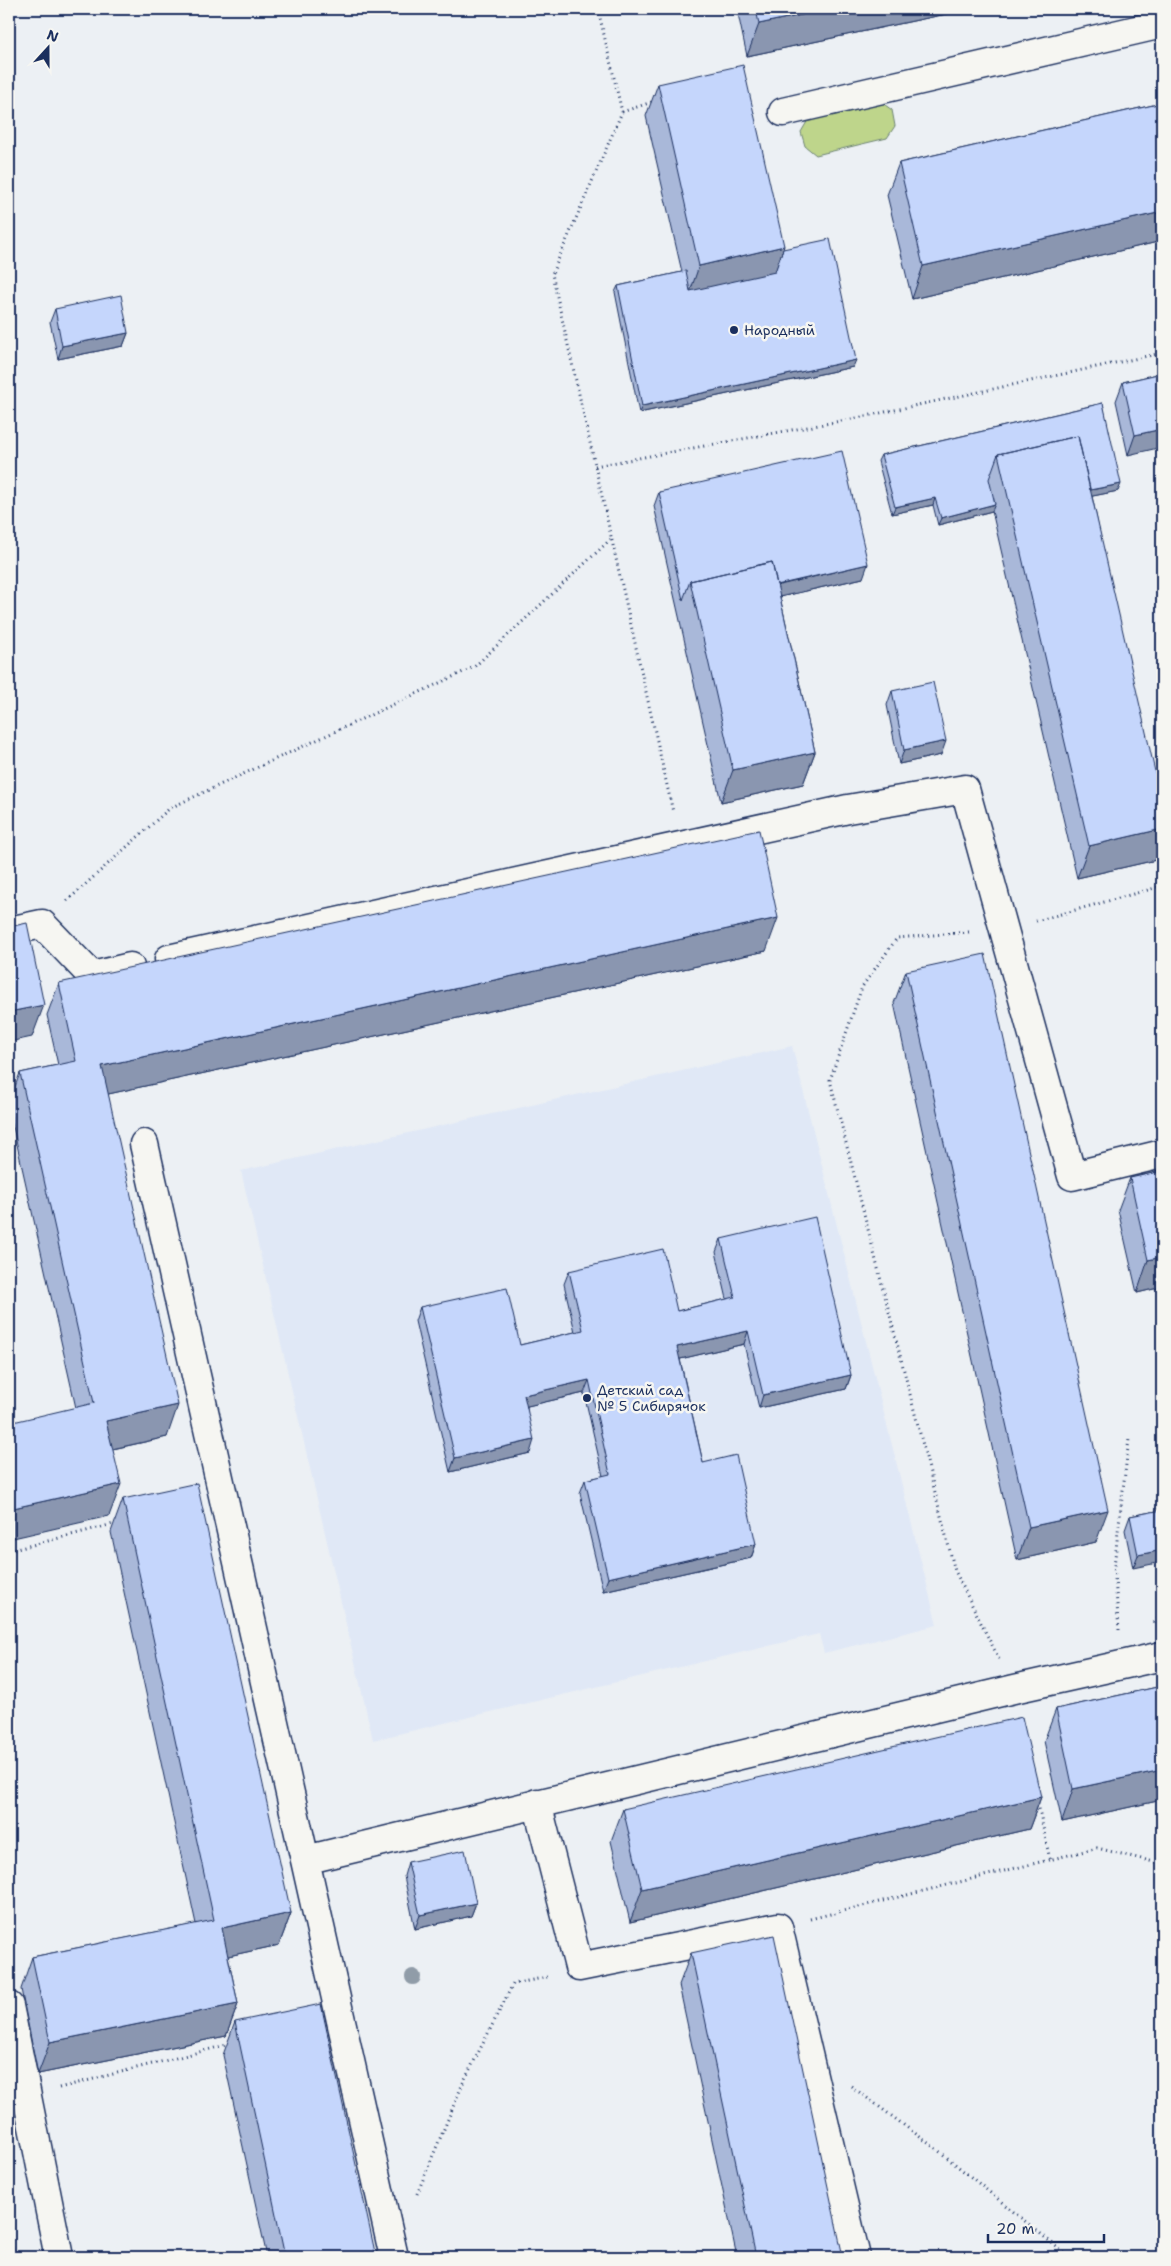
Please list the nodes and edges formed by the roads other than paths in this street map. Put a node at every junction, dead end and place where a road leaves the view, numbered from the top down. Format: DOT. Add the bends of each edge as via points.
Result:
graph roads {
  1 [pos="1162,24"];
  2 [pos="784,112"];
  3 [pos="9,931"];
  4 [pos="144,1144"];
  5 [pos="1162,1154"];
  6 [pos="1162,1656"];
  7 [pos="537,1803"];
  8 [pos="305,1860"];
  9 [pos="9,2006"];
  10 [pos="59,2257"];
  11 [pos="394,2257"];
  12 [pos="856,2257"];
  1 -- 2 [label="street"];
  3 -- 5 [label="street" via="42,924 92,976 848,809 965,789 1072,1176"];
  4 -- 8 [label="street"];
  6 -- 7 [label="street"];
  7 -- 8 [label="street"];
  7 -- 12 [label="street" via="579,1967 778,1927"];
  8 -- 11 [label="street"];
  9 -- 10 [label="street"];
}
